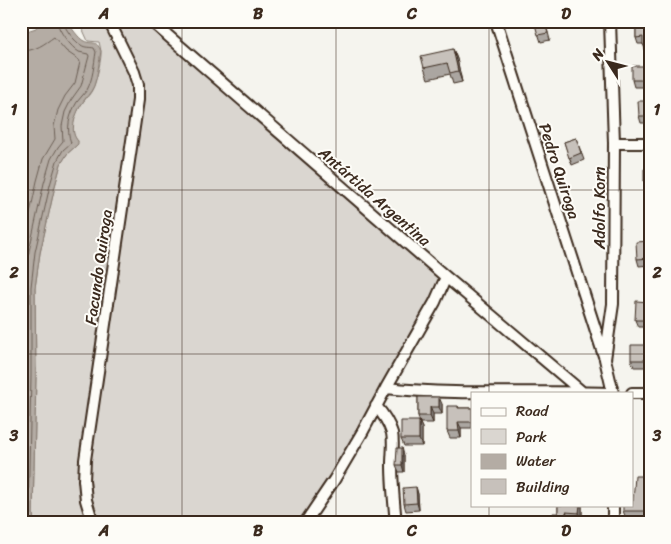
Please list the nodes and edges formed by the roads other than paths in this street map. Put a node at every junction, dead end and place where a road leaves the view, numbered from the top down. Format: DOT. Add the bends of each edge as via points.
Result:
graph roads {
  1 [pos="109,21"];
  2 [pos="151,21"];
  3 [pos="496,21"];
  4 [pos="610,21"];
  5 [pos="650,142"];
  6 [pos="614,143"];
  7 [pos="446,277"];
  8 [pos="605,359"];
  9 [pos="386,388"];
  10 [pos="581,392"];
  11 [pos="613,392"];
  12 [pos="634,393"];
  13 [pos="650,393"];
  14 [pos="376,406"];
  15 [pos="613,506"];
  16 [pos="93,523"];
  17 [pos="304,523"];
  18 [pos="396,523"];
  19 [pos="613,523"];
  1 -- 16 [label="street, Facundo Quiroga" via="134,72 138,100 85,460 86,500"];
  2 -- 7 [label="street, Antártida Argentina"];
  3 -- 8 [label="street, Pedro Quiroga"];
  4 -- 6 [label="street, Adolfo Korn"];
  5 -- 6 [label="street"];
  6 -- 8 [label="street, Adolfo Korn" via="614,304"];
  7 -- 9 [label="street"];
  7 -- 10 [label="street, Antártida Argentina"];
  8 -- 11 [label="street, Adolfo Korn"];
  9 -- 10 [label="street" via="418,392"];
  9 -- 14 [label="street"];
  12 -- 13 [label="street"];
  14 -- 17 [label="street" via="334,480"];
  14 -- 18 [label="street" via="392,434"];
  15 -- 19 [label="street"];
}
